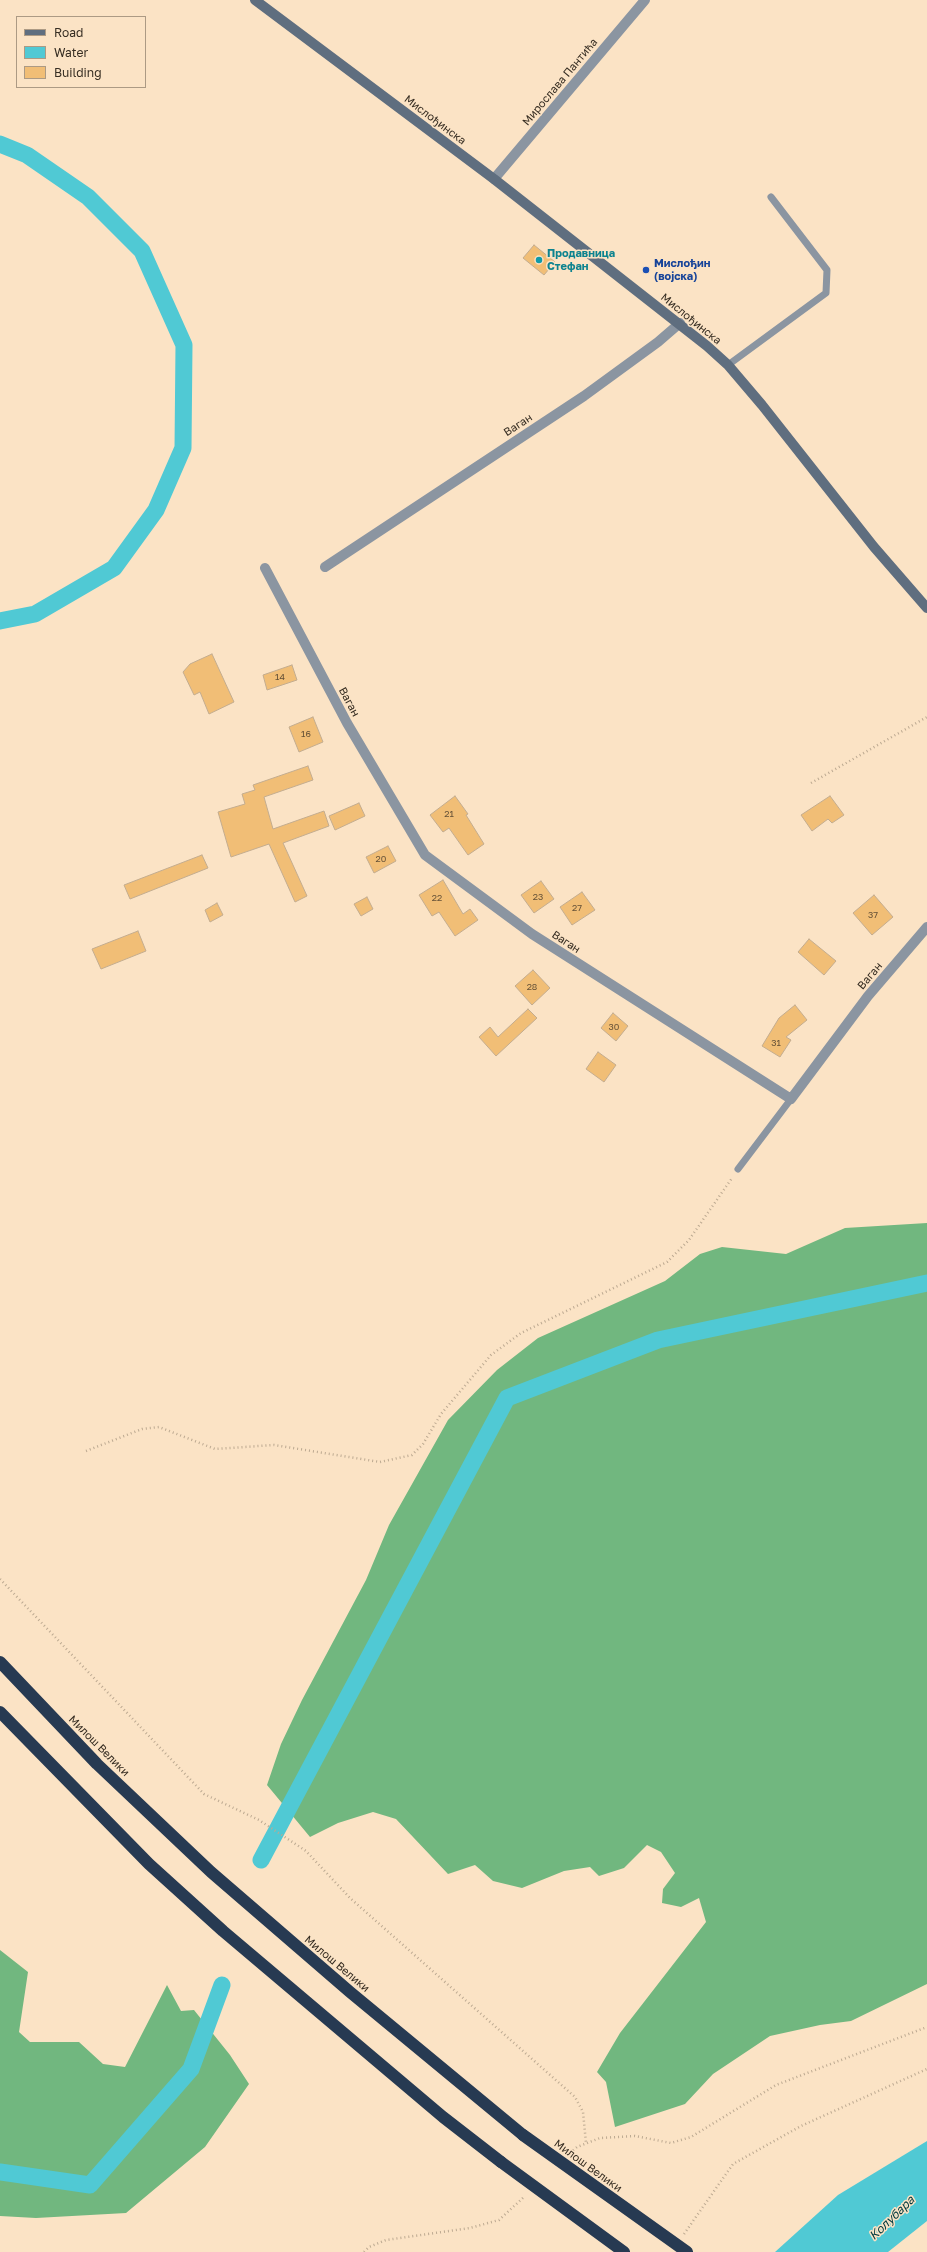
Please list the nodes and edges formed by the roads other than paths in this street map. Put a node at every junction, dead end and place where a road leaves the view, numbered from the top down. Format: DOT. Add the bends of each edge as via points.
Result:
graph roads {
  1 [pos="255,0"];
  2 [pos="645,0"];
  3 [pos="494,179"];
  4 [pos="771,197"];
  5 [pos="680,323"];
  6 [pos="728,365"];
  7 [pos="325,567"];
  8 [pos="265,568"];
  9 [pos="927,608"];
  10 [pos="927,927"];
  11 [pos="791,1099"];
  12 [pos="738,1169"];
  13 [pos="0,1662"];
  14 [pos="0,1712"];
  15 [pos="624,2252"];
  16 [pos="687,2252"];
  1 -- 3 [label="main road, Мислођинска"];
  2 -- 3 [label="street, Мирослава Пантића"];
  3 -- 5 [label="main road, Мислођинска"];
  4 -- 6 [label="lane" via="827,270 826,293"];
  5 -- 6 [label="main road, Мислођинска"];
  5 -- 7 [label="street, Ваган" via="584,396"];
  6 -- 9 [label="main road, Мислођинска" via="762,404 874,547"];
  8 -- 11 [label="street, Ваган" via="347,723 425,855 532,934"];
  10 -- 11 [label="street, Ваган" via="868,996"];
  11 -- 12 [label="lane"];
  13 -- 16 [label="highway, Милош Велики, bridge" via="97,1764 228,1887 350,1992 523,2135"];
  14 -- 15 [label="highway, bridge" via="150,1864 223,1931 444,2117"];
}
